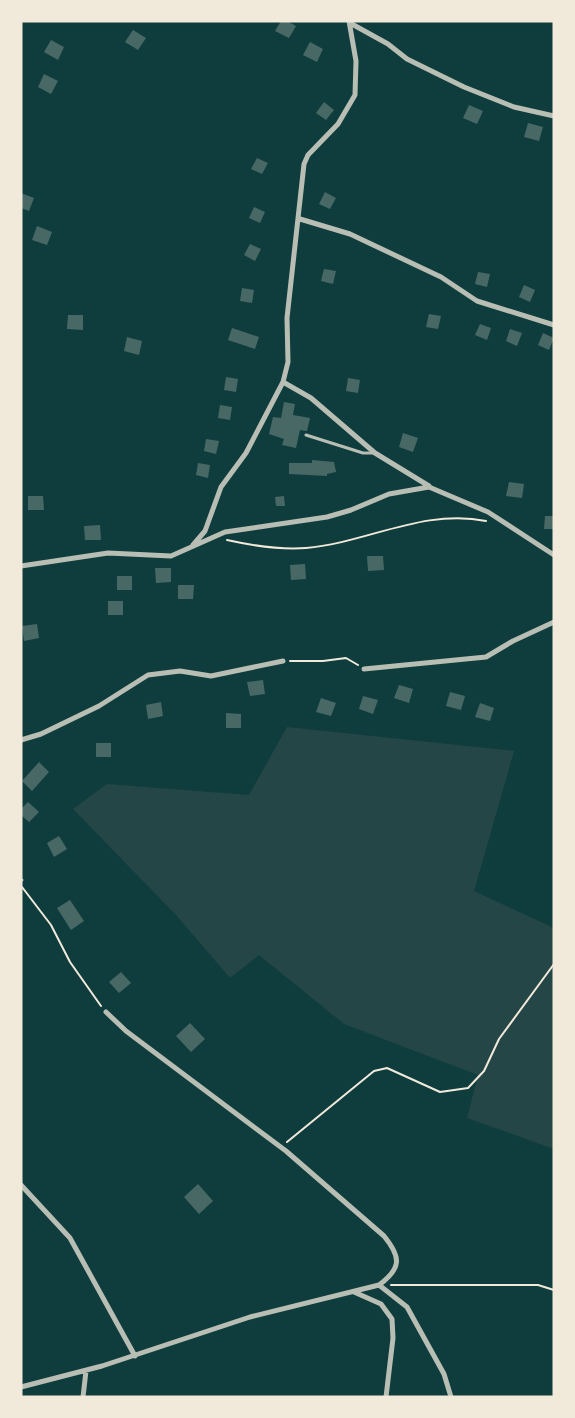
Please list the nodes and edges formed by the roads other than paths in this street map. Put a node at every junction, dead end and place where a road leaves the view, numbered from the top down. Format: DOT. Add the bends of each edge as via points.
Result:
graph roads {
  1 [pos="350,22"];
  2 [pos="554,116"];
  3 [pos="300,219"];
  4 [pos="554,325"];
  5 [pos="283,382"];
  6 [pos="306,435"];
  7 [pos="375,453"];
  8 [pos="429,486"];
  9 [pos="193,545"];
  10 [pos="554,555"];
  11 [pos="21,566"];
  12 [pos="554,622"];
  13 [pos="283,661"];
  14 [pos="364,668"];
  15 [pos="21,740"];
  16 [pos="106,1012"];
  17 [pos="21,1185"];
  18 [pos="379,1285"];
  19 [pos="353,1291"];
  20 [pos="134,1356"];
  21 [pos="86,1371"];
  22 [pos="21,1387"];
  23 [pos="83,1397"];
  24 [pos="386,1397"];
  25 [pos="451,1397"];
  1 -- 2 [label="street" via="407,58 464,87 514,107"];
  1 -- 3 [label="street" via="356,61 355,95 338,124 308,155 304,164"];
  3 -- 4 [label="street" via="350,234 441,278 477,301"];
  3 -- 5 [label="street" via="287,318 288,362"];
  5 -- 7 [label="street" via="311,398"];
  5 -- 9 [label="street" via="246,453 221,487 205,531"];
  6 -- 7 [label="lane" via="362,453"];
  7 -- 8 [label="street"];
  8 -- 9 [label="street" via="389,494 327,517 225,532"];
  8 -- 10 [label="street" via="488,512"];
  9 -- 11 [label="street" via="171,556 108,553"];
  12 -- 14 [label="street" via="486,657"];
  13 -- 15 [label="street" via="211,676 180,671 148,675 99,706 42,734"];
  16 -- 18 [label="street" via="126,1031 281,1147 384,1236 396,1251 396,1264 391,1276"];
  17 -- 20 [label="street" via="70,1238"];
  18 -- 19 [label="street"];
  18 -- 25 [label="street" via="407,1307 444,1374"];
  19 -- 20 [label="street" via="250,1317"];
  19 -- 24 [label="street" via="381,1304 392,1318 393,1338"];
  20 -- 21 [label="street"];
  21 -- 22 [label="street"];
  21 -- 23 [label="street"];
}
